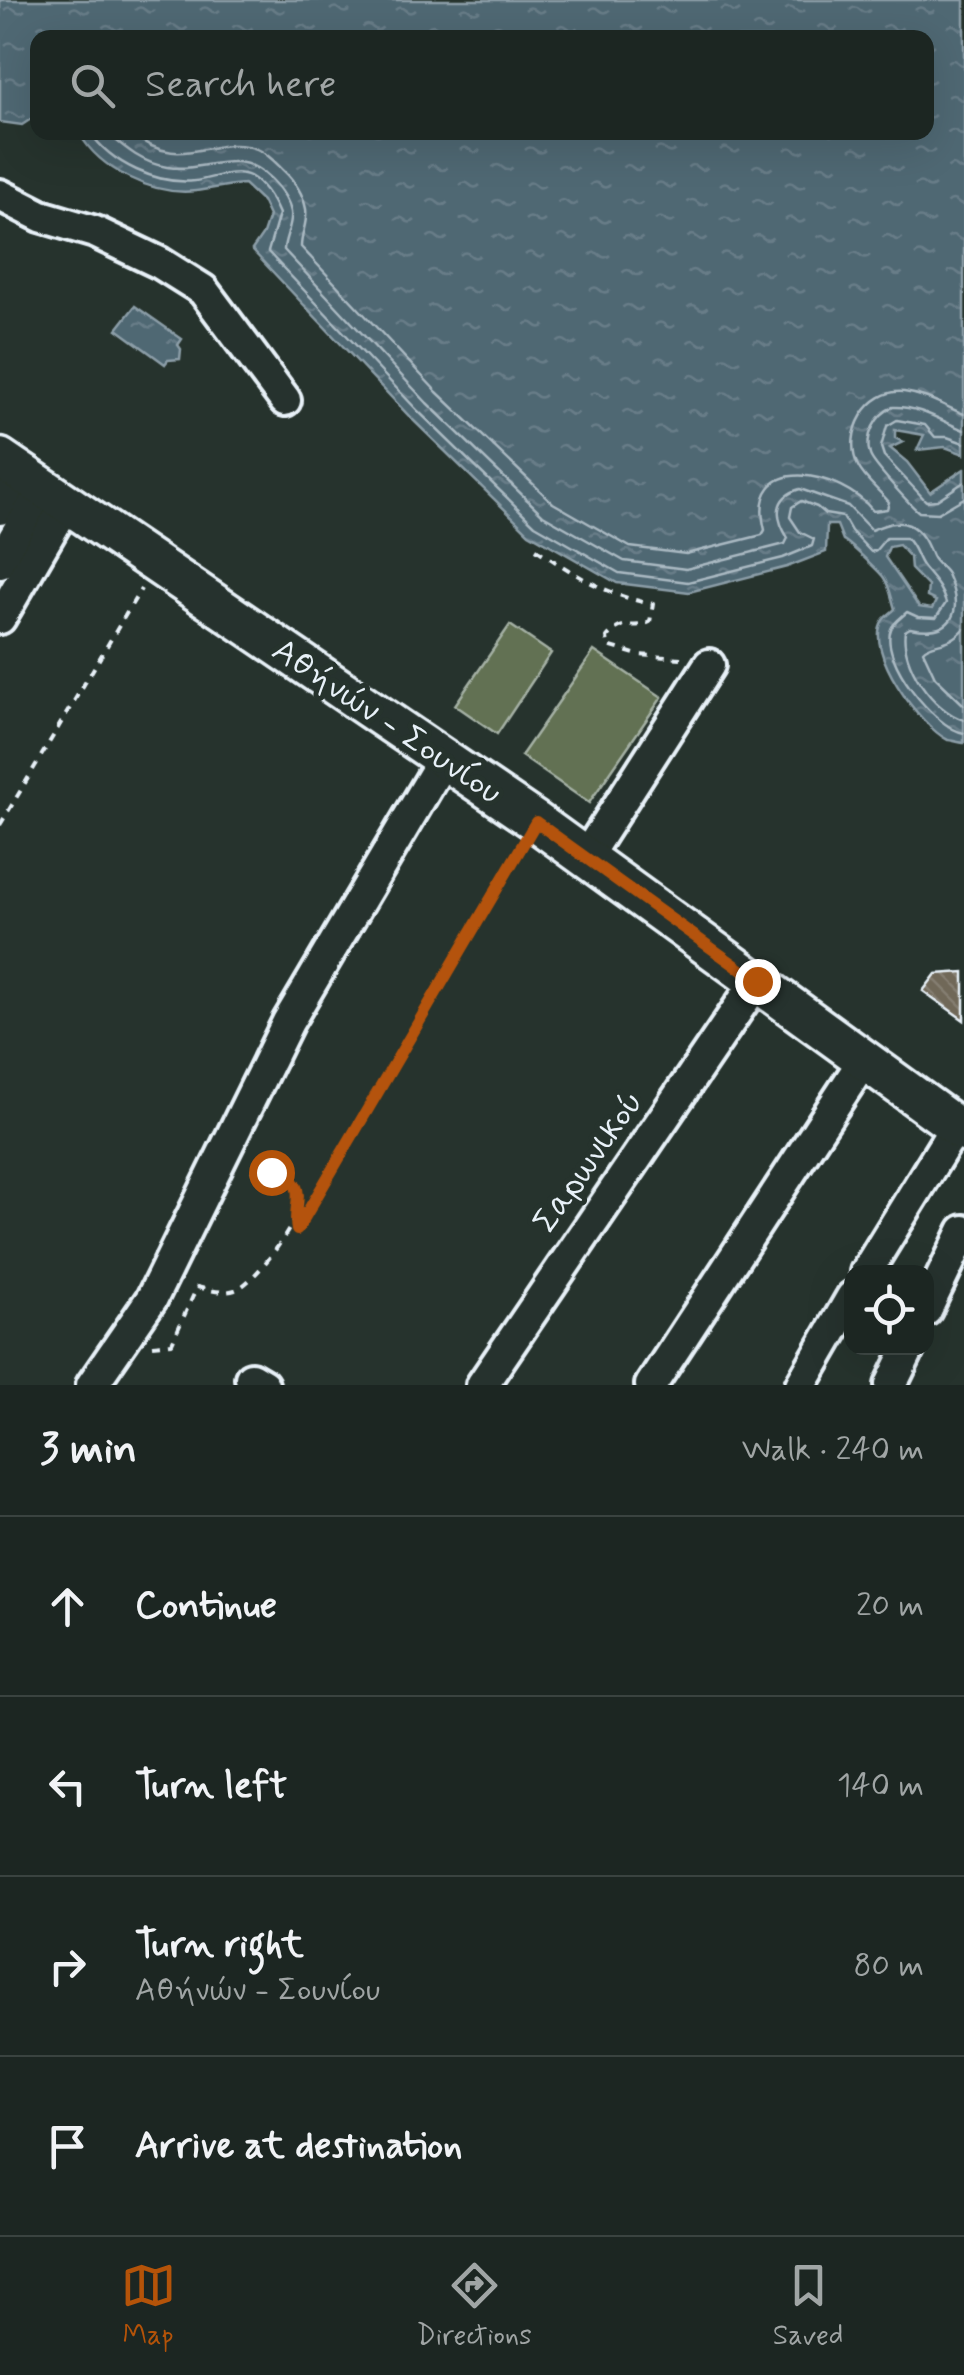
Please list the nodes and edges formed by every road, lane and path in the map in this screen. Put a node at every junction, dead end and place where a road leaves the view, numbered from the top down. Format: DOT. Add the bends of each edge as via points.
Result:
graph roads {
  1 [pos="0,195"];
  2 [pos="285,400"];
  3 [pos="33,480"];
  4 [pos="0,510"];
  5 [pos="536,550"];
  6 [pos="0,562"];
  7 [pos="156,563"];
  8 [pos="0,618"];
  9 [pos="709,665"];
  10 [pos="444,758"];
  11 [pos="536,822"];
  12 [pos="0,824"];
  13 [pos="585,858"];
  14 [pos="757,981"];
  15 [pos="864,1060"];
  16 [pos="960,1129"];
  17 [pos="218,1162"];
  18 [pos="295,1220"];
  19 [pos="964,1231"];
  20 [pos="871,1265"];
  21 [pos="934,1293"];
  22 [pos="844,1311"];
  23 [pos="125,1337"];
  24 [pos="906,1355"];
  25 [pos="92,1385"];
  26 [pos="482,1385"];
  27 [pos="651,1385"];
  28 [pos="800,1385"];
  29 [pos="891,1385"];
  1 -- 2 [label="street" via="95,232 203,290"];
  3 -- 4 [label="street"];
  3 -- 6 [label="street"];
  3 -- 7 [label="main road, Αθήνών - Σουνίου"];
  3 -- 8 [label="street"];
  5 -- 9 [label="path" via="599,589 652,604 650,622 615,628 608,646"];
  7 -- 10 [label="main road, Αθήνών - Σουνίου"];
  7 -- 12 [label="path"];
  9 -- 13 [label="street"];
  10 -- 11 [label="main road, Αθήνών - Σουνίου"];
  10 -- 17 [label="street" via="288,1022"];
  11 -- 13 [label="main road, Αθήνών - Σουνίου"];
  11 -- 18 [label="path" via="297,1230"];
  13 -- 14 [label="main road, Αθήνών - Σουνίου"];
  14 -- 15 [label="main road, Αθήνών - Σουνίου"];
  14 -- 26 [label="street, Σαρωνικού"];
  15 -- 16 [label="main road, Αθήνών - Σουνίου"];
  15 -- 27 [label="street"];
  16 -- 20 [label="street"];
  17 -- 18 [label="path" via="288,1176 300,1202"];
  17 -- 23 [label="street" via="152,1298"];
  18 -- 23 [label="path" via="250,1282 217,1292 197,1287 172,1342 160,1346"];
  19 -- 21 [label="street"];
  22 -- 28 [label="street"];
  23 -- 25 [label="street"];
  24 -- 29 [label="street"];
}
